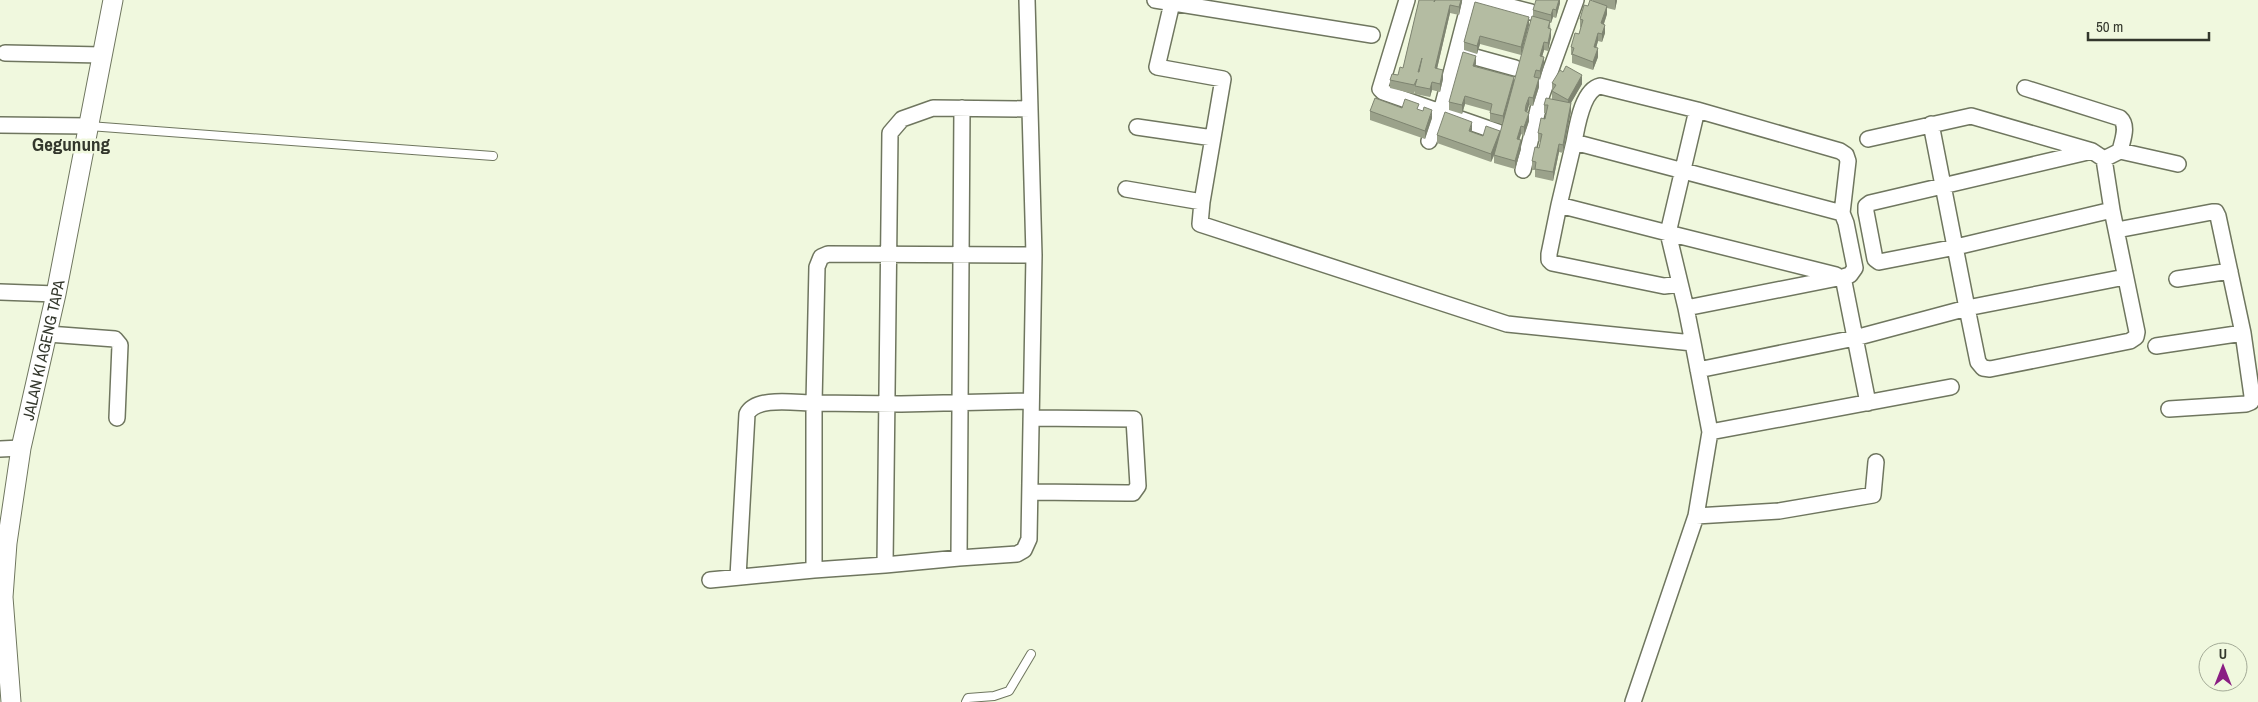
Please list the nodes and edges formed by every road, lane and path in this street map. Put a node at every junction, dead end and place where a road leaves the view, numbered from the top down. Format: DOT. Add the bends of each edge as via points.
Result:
graph roads {
  1 [pos="113,0"];
  2 [pos="1027,0"];
  3 [pos="1156,0"];
  4 [pos="1407,0"];
  5 [pos="1470,0"];
  6 [pos="1484,0"];
  7 [pos="1576,0"];
  8 [pos="1172,3"];
  9 [pos="1213,4"];
  10 [pos="1531,12"];
  11 [pos="1372,35"];
  12 [pos="1457,52"];
  13 [pos="5,53"];
  14 [pos="102,55"];
  15 [pos="1515,68"];
  16 [pos="2024,88"];
  17 [pos="962,108"];
  18 [pos="1030,109"];
  19 [pos="1698,110"];
  20 [pos="1441,112"];
  21 [pos="1931,124"];
  22 [pos="0,125"];
  23 [pos="89,126"];
  24 [pos="1136,127"];
  25 [pos="1498,132"];
  26 [pos="1212,138"];
  27 [pos="1868,139"];
  28 [pos="1429,141"];
  29 [pos="1574,142"];
  30 [pos="2120,151"];
  31 [pos="2098,155"];
  32 [pos="493,156"];
  33 [pos="2178,164"];
  34 [pos="1523,170"];
  35 [pos="1683,171"];
  36 [pos="1943,185"];
  37 [pos="1126,189"];
  38 [pos="1202,202"];
  39 [pos="1559,205"];
  40 [pos="2112,210"];
  41 [pos="1842,213"];
  42 [pos="2117,230"];
  43 [pos="1668,233"];
  44 [pos="1956,247"];
  45 [pos="889,254"];
  46 [pos="962,254"];
  47 [pos="1034,254"];
  48 [pos="2230,271"];
  49 [pos="1843,277"];
  50 [pos="2125,277"];
  51 [pos="2177,278"];
  52 [pos="1680,284"];
  53 [pos="0,292"];
  54 [pos="56,294"];
  55 [pos="1686,308"];
  56 [pos="1968,308"];
  57 [pos="2243,333"];
  58 [pos="48,334"];
  59 [pos="1855,338"];
  60 [pos="1693,343"];
  61 [pos="2156,346"];
  62 [pos="1698,370"];
  63 [pos="1951,387"];
  64 [pos="1031,401"];
  65 [pos="814,403"];
  66 [pos="1868,403"];
  67 [pos="887,404"];
  68 [pos="960,404"];
  69 [pos="2169,409"];
  70 [pos="117,418"];
  71 [pos="1031,418"];
  72 [pos="1710,432"];
  73 [pos="21,448"];
  74 [pos="0,449"];
  75 [pos="1876,462"];
  76 [pos="1031,492"];
  77 [pos="1696,516"];
  78 [pos="959,558"];
  79 [pos="885,565"];
  80 [pos="814,570"];
  81 [pos="738,577"];
  82 [pos="710,580"];
  83 [pos="1031,654"];
  84 [pos="7,697"];
  85 [pos="966,702"];
  86 [pos="1633,702"];
  1 -- 14 [label="street, JALAN KI AGENG TAPA"];
  2 -- 18 [label="street"];
  3 -- 8 [label="street"];
  4 -- 20 [label="street" via="1380,89"];
  5 -- 12 [label="street"];
  6 -- 10 [label="street"];
  7 -- 34 [label="street" via="1541,97"];
  8 -- 9 [label="street"];
  8 -- 26 [label="street" via="1157,67 1223,79"];
  9 -- 11 [label="street"];
  12 -- 15 [label="street"];
  12 -- 20 [label="street"];
  13 -- 14 [label="street"];
  14 -- 23 [label="street, JALAN KI AGENG TAPA"];
  16 -- 30 [label="street" via="2120,118 2125,128"];
  17 -- 18 [label="street"];
  17 -- 45 [label="street" via="933,108 917,112 902,119 890,133"];
  17 -- 46 [label="street"];
  18 -- 47 [label="street"];
  19 -- 29 [label="street" via="1595,87 1580,114"];
  19 -- 35 [label="street"];
  19 -- 41 [label="street" via="1846,155"];
  20 -- 25 [label="street"];
  20 -- 28 [label="street"];
  21 -- 27 [label="street"];
  21 -- 31 [label="street" via="1972,116"];
  21 -- 36 [label="street"];
  22 -- 23 [label="street"];
  23 -- 32 [label="lane"];
  23 -- 54 [label="street, JALAN KI AGENG TAPA"];
  24 -- 26 [label="street"];
  26 -- 38 [label="street"];
  29 -- 35 [label="street"];
  29 -- 39 [label="street"];
  30 -- 31 [label="street"];
  30 -- 33 [label="street"];
  31 -- 36 [label="street"];
  31 -- 40 [label="street"];
  35 -- 41 [label="street"];
  35 -- 43 [label="street"];
  36 -- 44 [label="street"];
  36 -- 44 [label="street" via="1866,206 1875,258 1879,262"];
  37 -- 38 [label="street"];
  38 -- 60 [label="street" via="1200,224 1507,324"];
  39 -- 43 [label="street"];
  39 -- 52 [label="street" via="1549,254 1552,262 1664,286"];
  40 -- 42 [label="street"];
  40 -- 44 [label="street"];
  41 -- 49 [label="street" via="1855,268 1850,275"];
  42 -- 48 [label="street" via="2216,212"];
  42 -- 50 [label="street"];
  43 -- 49 [label="street"];
  43 -- 52 [label="street"];
  44 -- 56 [label="street"];
  45 -- 46 [label="street"];
  45 -- 65 [label="street" via="828,254 821,258 818,267"];
  45 -- 67 [label="street"];
  46 -- 47 [label="street"];
  46 -- 68 [label="street"];
  47 -- 64 [label="street"];
  48 -- 51 [label="street"];
  48 -- 57 [label="street"];
  49 -- 55 [label="street"];
  49 -- 59 [label="street"];
  50 -- 56 [label="street"];
  50 -- 56 [label="street" via="2136,337 2130,341 1990,369 1983,368 1978,362"];
  52 -- 55 [label="street"];
  53 -- 54 [label="street"];
  54 -- 58 [label="street, JALAN KI AGENG TAPA"];
  55 -- 60 [label="street"];
  56 -- 59 [label="street"];
  57 -- 61 [label="street"];
  57 -- 69 [label="street" via="2251,402"];
  58 -- 70 [label="street" via="119,341"];
  58 -- 73 [label="street, JALAN KI AGENG TAPA"];
  59 -- 62 [label="street"];
  59 -- 66 [label="street"];
  60 -- 62 [label="street"];
  62 -- 72 [label="street"];
  63 -- 66 [label="street"];
  64 -- 68 [label="street"];
  64 -- 71 [label="street"];
  65 -- 67 [label="street"];
  65 -- 80 [label="street"];
  65 -- 81 [label="street" via="762,402 747,414"];
  66 -- 72 [label="street"];
  67 -- 68 [label="street"];
  67 -- 79 [label="street"];
  68 -- 78 [label="street"];
  71 -- 76 [label="street"];
  71 -- 76 [label="street" via="1134,420 1138,486 1133,493"];
  72 -- 77 [label="street"];
  73 -- 74 [label="street"];
  73 -- 84 [label="street, JALAN KI AGENG TAPA" via="7,543 3,597"];
  75 -- 77 [label="street" via="1873,495 1779,511"];
  76 -- 78 [label="street" via="1029,539 1024,550 1017,554"];
  77 -- 86 [label="street"];
  78 -- 79 [label="street"];
  79 -- 80 [label="street"];
  80 -- 81 [label="street"];
  81 -- 82 [label="street"];
  83 -- 85 [label="lane" via="1009,691 968,698"];
}
